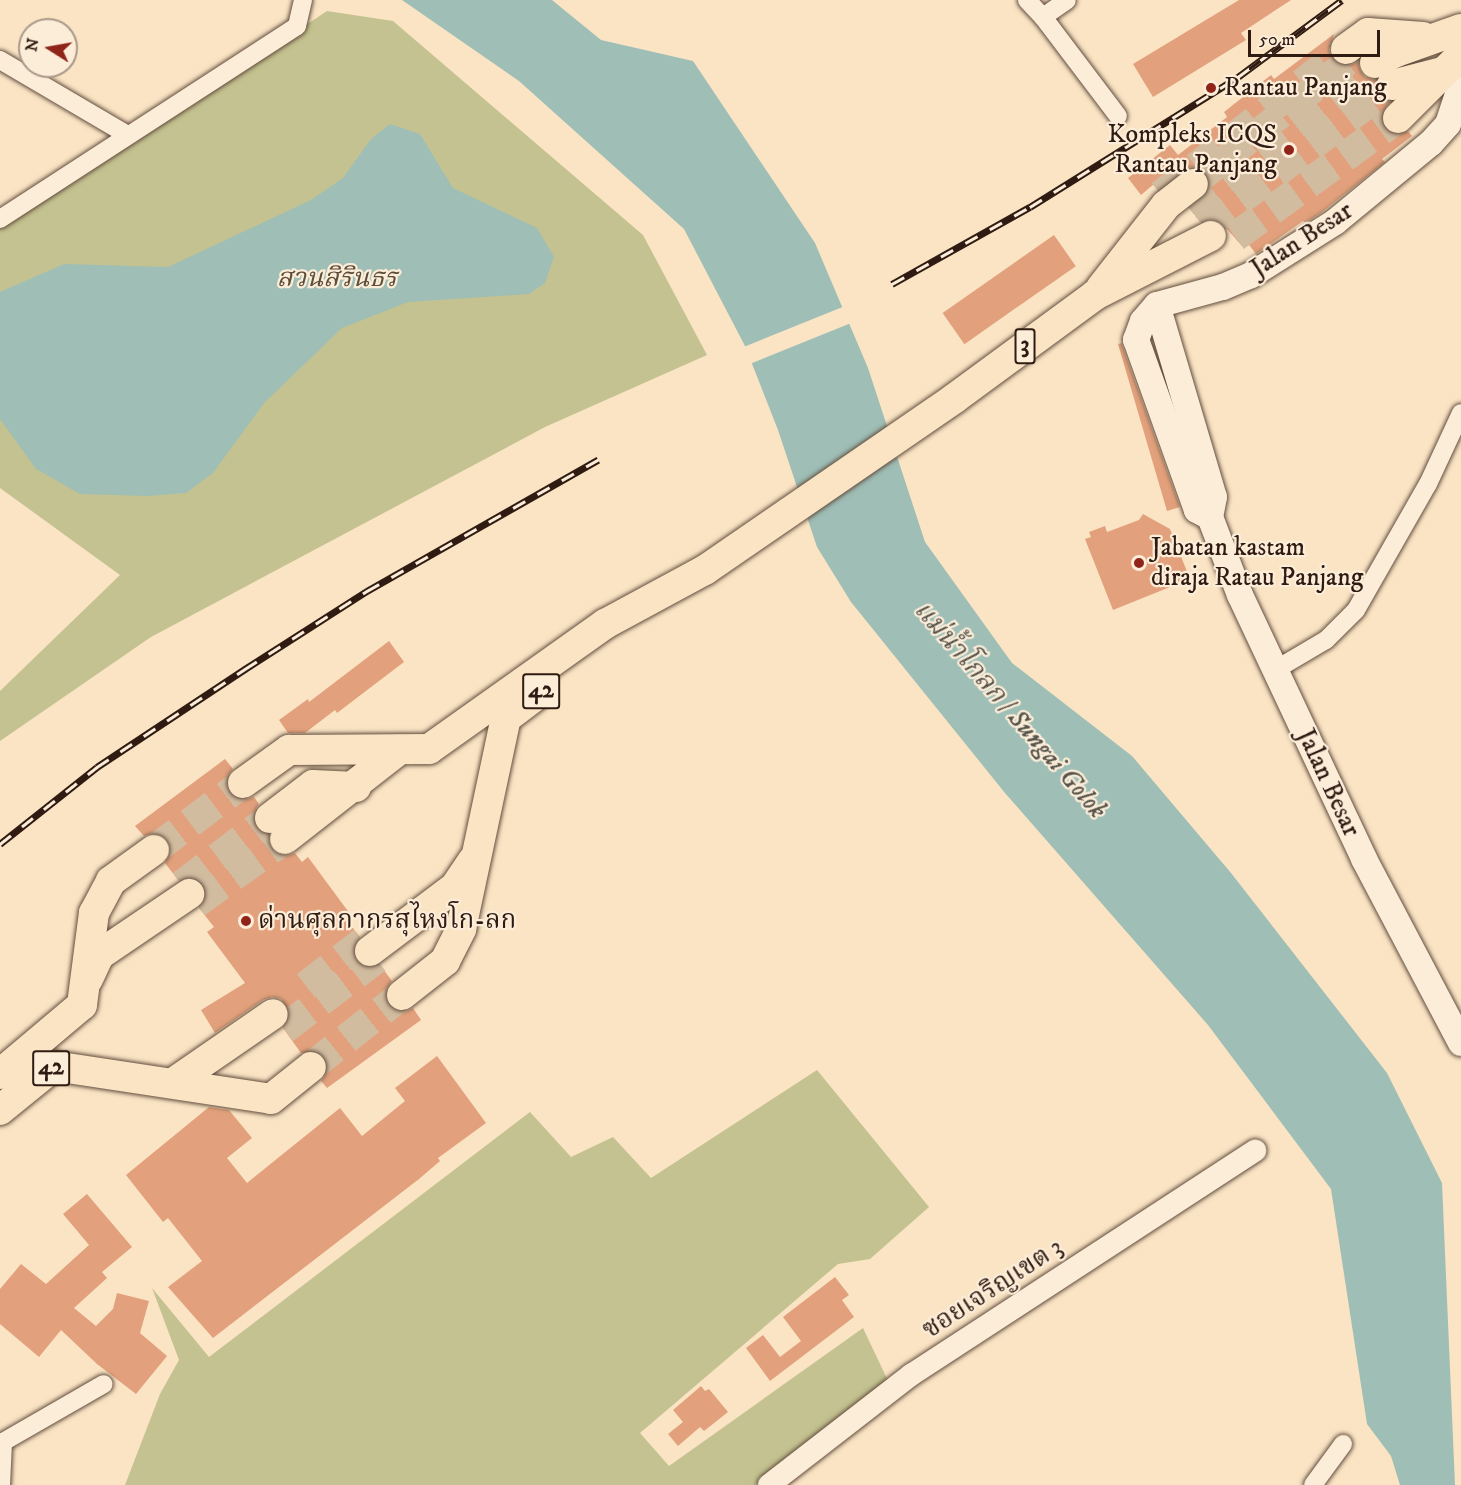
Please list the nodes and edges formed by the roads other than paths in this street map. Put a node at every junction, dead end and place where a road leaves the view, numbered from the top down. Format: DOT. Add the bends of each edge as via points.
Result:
graph roads {
  1 [pos="303,0"];
  2 [pos="1027,0"];
  3 [pos="1067,0"];
  4 [pos="1043,17"];
  5 [pos="1452,49"];
  6 [pos="0,60"];
  7 [pos="1118,116"];
  8 [pos="128,135"];
  9 [pos="1161,195"];
  10 [pos="0,219"];
  11 [pos="1137,265"];
  12 [pos="1461,413"];
  13 [pos="843,475"];
  14 [pos="695,576"];
  15 [pos="1275,670"];
  16 [pos="399,750"];
  17 [pos="335,786"];
  18 [pos="266,813"];
  19 [pos="478,852"];
  20 [pos="177,879"];
  21 [pos="381,965"];
  22 [pos="86,981"];
  23 [pos="1461,1043"];
  24 [pos="0,1074"];
  25 [pos="173,1083"];
  26 [pos="0,1110"];
  27 [pos="1255,1151"];
  28 [pos="104,1384"];
  29 [pos="1343,1444"];
  30 [pos="1,1485"];
  31 [pos="769,1485"];
  32 [pos="1313,1485"];
  1 -- 8 [label="street" via="297,26"];
  2 -- 4 [label="street"];
  3 -- 4 [label="street"];
  4 -- 7 [label="street"];
  5 -- 5 [label="highway" via="1375,81"];
  5 -- 15 [label="main road, Jalan Besar" via="1446,96 1431,143 1335,222 1279,259 1223,286 1156,305 1214,496 1210,517"];
  6 -- 8 [label="street"];
  8 -- 10 [label="street"];
  9 -- 11 [label="highway, 3" via="1145,217"];
  11 -- 11 [label="highway, 3" via="1166,205 1206,218"];
  11 -- 13 [label="highway, 3"];
  12 -- 15 [label="street" via="1428,484 1356,610 1326,640"];
  13 -- 14 [label="highway, 42"];
  14 -- 16 [label="highway, 42" via="605,624 429,749"];
  14 -- 19 [label="highway, 42" via="506,718"];
  15 -- 23 [label="main road, Jalan Besar" via="1364,859"];
  16 -- 17 [label="highway"];
  16 -- 18 [label="highway, 42" via="304,750"];
  17 -- 18 [label="highway"];
  17 -- 18 [label="highway"];
  19 -- 21 [label="highway"];
  19 -- 21 [label="highway, 42" via="455,887 394,931"];
  19 -- 21 [label="highway, 42" via="461,929"];
  20 -- 22 [label="highway"];
  20 -- 22 [label="highway, 42" via="161,913 99,955"];
  20 -- 22 [label="highway, 42" via="94,913"];
  22 -- 24 [label="highway, 42" via="82,1005"];
  25 -- 25 [label="highway, 42" via="277,1037 257,1096"];
  25 -- 26 [label="highway, 42" via="54,1066"];
  27 -- 31 [label="street, ซอยเจริญเขต 3" via="911,1375"];
  28 -- 30 [label="street" via="3,1442"];
  29 -- 32 [label="street"];
}
